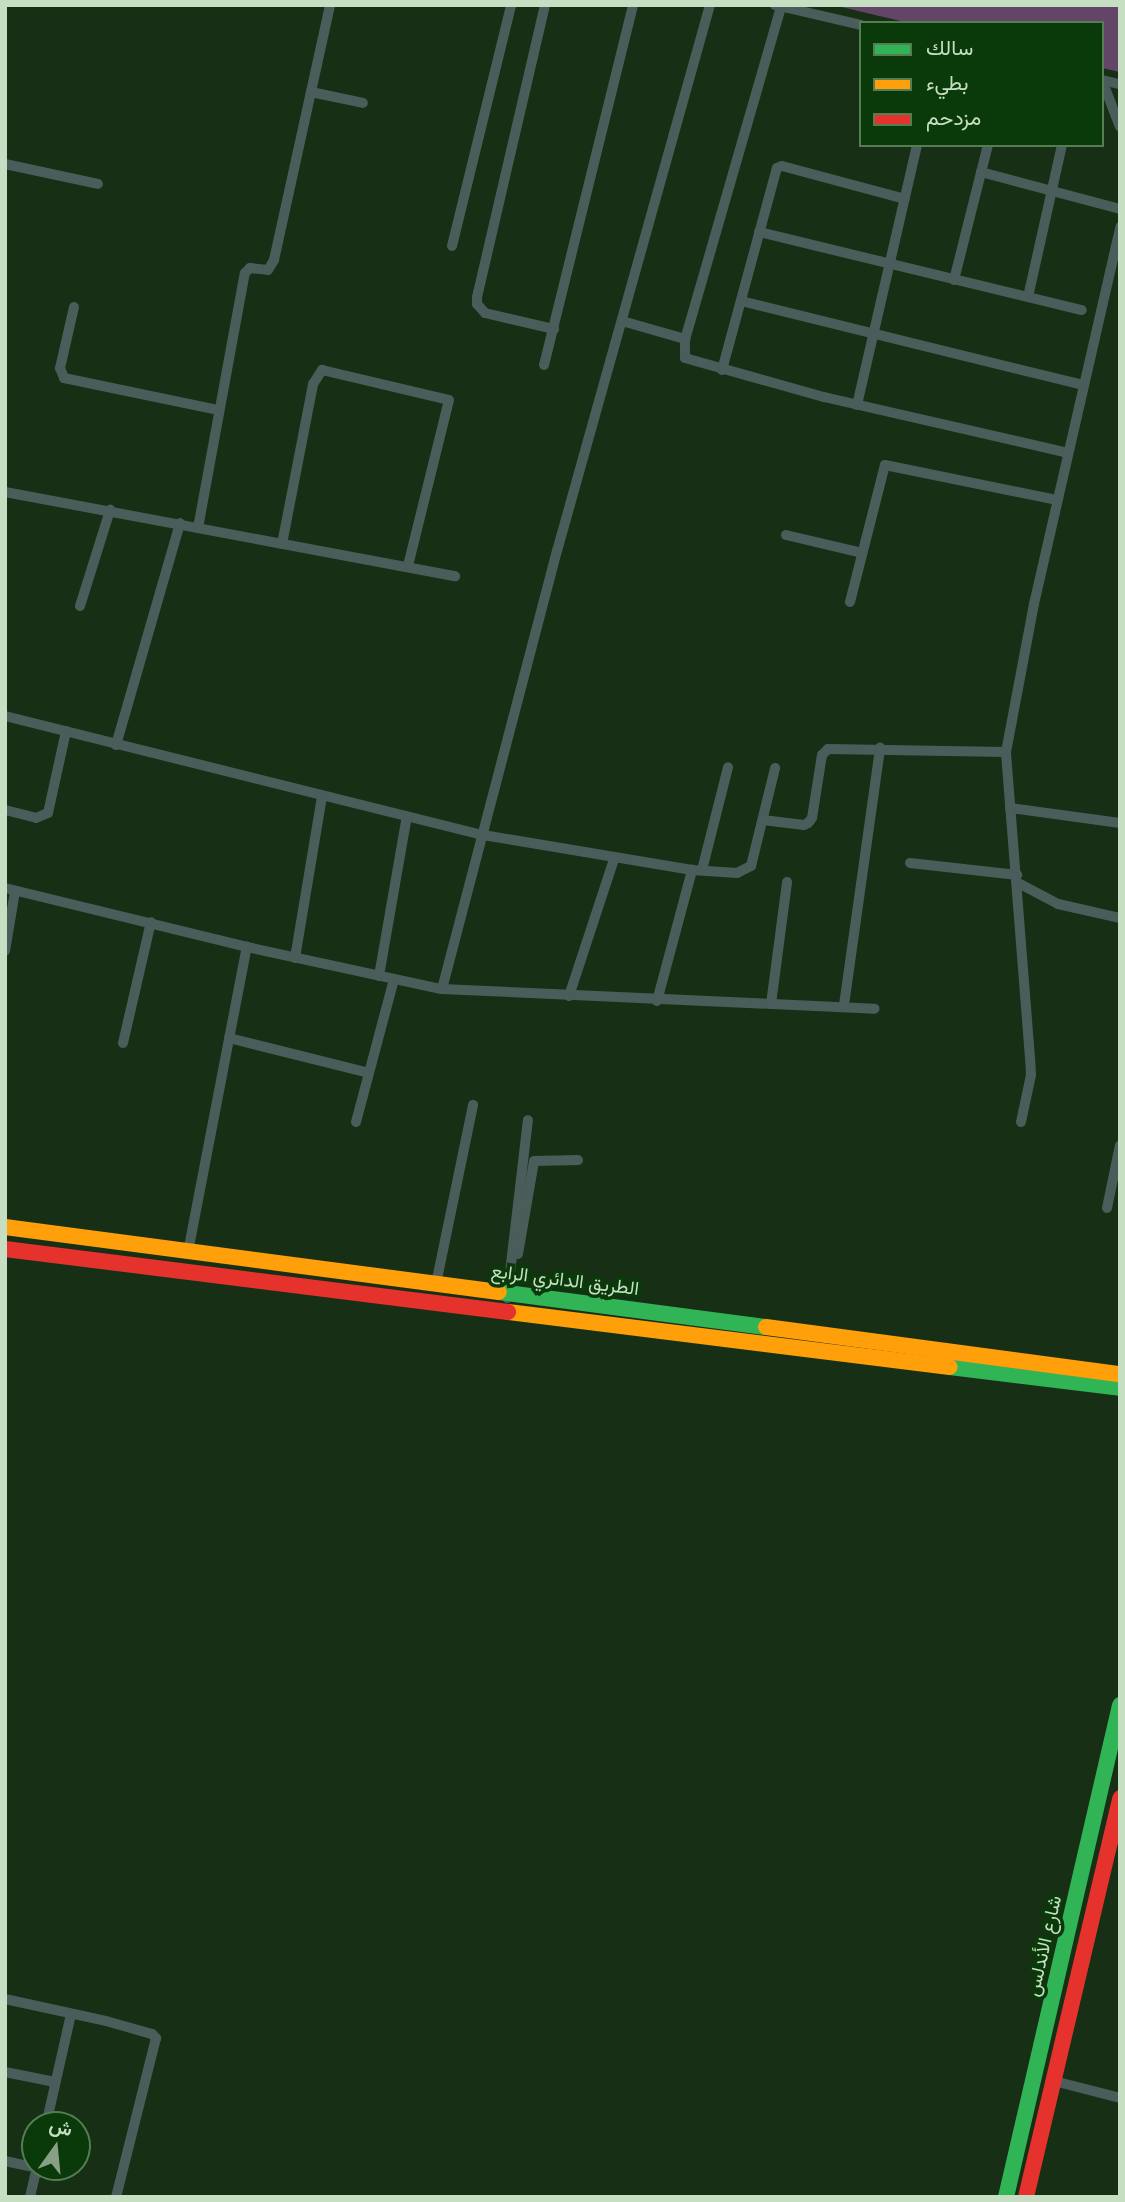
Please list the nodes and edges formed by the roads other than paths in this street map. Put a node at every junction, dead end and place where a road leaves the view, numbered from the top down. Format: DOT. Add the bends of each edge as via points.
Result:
graph roads {
  1 [pos="330,5"];
  2 [pos="511,5"];
  3 [pos="545,5"];
  4 [pos="633,5"];
  5 [pos="710,5"];
  6 [pos="778,6"];
  7 [pos="859,25"];
  8 [pos="1104,85"];
  9 [pos="311,92"];
  10 [pos="363,103"];
  11 [pos="1120,127"];
  12 [pos="917,147"];
  13 [pos="987,147"];
  14 [pos="1062,147"];
  15 [pos="5,164"];
  16 [pos="981,172"];
  17 [pos="98,184"];
  18 [pos="1052,191"];
  19 [pos="905,199"];
  20 [pos="1120,209"];
  21 [pos="1120,227"];
  22 [pos="759,232"];
  23 [pos="452,246"];
  24 [pos="889,264"];
  25 [pos="954,280"];
  26 [pos="1028,298"];
  27 [pos="741,301"];
  28 [pos="74,307"];
  29 [pos="1082,310"];
  30 [pos="622,321"];
  31 [pos="554,329"];
  32 [pos="873,335"];
  33 [pos="685,339"];
  34 [pos="544,365"];
  35 [pos="722,370"];
  36 [pos="1083,385"];
  37 [pos="857,405"];
  38 [pos="219,410"];
  39 [pos="1068,453"];
  40 [pos="5,492"];
  41 [pos="1057,500"];
  42 [pos="110,510"];
  43 [pos="180,523"];
  44 [pos="198,528"];
  45 [pos="786,535"];
  46 [pos="282,544"];
  47 [pos="862,553"];
  48 [pos="408,566"];
  49 [pos="455,576"];
  50 [pos="850,602"];
  51 [pos="80,606"];
  52 [pos="5,716"];
  53 [pos="66,731"];
  54 [pos="116,745"];
  55 [pos="880,748"];
  56 [pos="1006,752"];
  57 [pos="728,767"];
  58 [pos="775,768"];
  59 [pos="323,796"];
  60 [pos="1010,808"];
  61 [pos="5,810"];
  62 [pos="407,816"];
  63 [pos="763,820"];
  64 [pos="1120,823"];
  65 [pos="483,835"];
  66 [pos="614,859"];
  67 [pos="910,863"];
  68 [pos="697,870"];
  69 [pos="1017,879"];
  70 [pos="787,882"];
  71 [pos="10,890"];
  72 [pos="1120,918"];
  73 [pos="151,922"];
  74 [pos="247,947"];
  75 [pos="5,951"];
  76 [pos="295,958"];
  77 [pos="379,976"];
  78 [pos="394,979"];
  79 [pos="442,989"];
  80 [pos="569,996"];
  81 [pos="657,1001"];
  82 [pos="771,1004"];
  83 [pos="844,1005"];
  84 [pos="875,1009"];
  85 [pos="229,1038"];
  86 [pos="123,1043"];
  87 [pos="369,1073"];
  88 [pos="473,1105"];
  89 [pos="528,1120"];
  90 [pos="356,1122"];
  91 [pos="1021,1122"];
  92 [pos="1120,1145"];
  93 [pos="578,1160"];
  94 [pos="1118,1161"];
  95 [pos="1107,1208"];
  96 [pos="5,1227"];
  97 [pos="5,1249"];
  98 [pos="188,1252"];
  99 [pos="246,1260"];
  100 [pos="241,1278"];
  101 [pos="436,1284"];
  102 [pos="512,1294"];
  103 [pos="505,1311"];
  104 [pos="1117,1385"];
  105 [pos="1120,1705"];
  106 [pos="1120,1798"];
  107 [pos="5,1999"];
  108 [pos="71,2014"];
  109 [pos="5,2072"];
  110 [pos="1054,2081"];
  111 [pos="55,2082"];
  112 [pos="1120,2098"];
  113 [pos="49,2111"];
  114 [pos="116,2197"];
  115 [pos="1006,2197"];
  116 [pos="1026,2197"];
  1 -- 9 [label="street"];
  2 -- 23 [label="street"];
  3 -- 31 [label="street" via="477,297 482,310 492,316"];
  4 -- 31 [label="street"];
  5 -- 30 [label="street"];
  6 -- 7 [label="street"];
  6 -- 33 [label="street"];
  8 -- 11 [label="street"];
  9 -- 10 [label="street"];
  9 -- 38 [label="street" via="272,266 268,270 249,268 245,273"];
  12 -- 19 [label="street"];
  13 -- 16 [label="street"];
  14 -- 18 [label="street"];
  15 -- 17 [label="street"];
  16 -- 18 [label="street"];
  16 -- 25 [label="street"];
  18 -- 20 [label="street"];
  18 -- 26 [label="street"];
  19 -- 22 [label="street" via="782,166 777,168"];
  19 -- 24 [label="street"];
  21 -- 36 [label="street"];
  22 -- 24 [label="street"];
  22 -- 27 [label="street"];
  24 -- 25 [label="street"];
  24 -- 32 [label="street"];
  25 -- 26 [label="street"];
  26 -- 29 [label="street"];
  27 -- 32 [label="street"];
  27 -- 35 [label="street"];
  28 -- 38 [label="street" via="60,368 64,379"];
  30 -- 33 [label="street"];
  30 -- 65 [label="street"];
  31 -- 34 [label="street"];
  32 -- 36 [label="street"];
  32 -- 37 [label="street"];
  33 -- 35 [label="street" via="687,360"];
  35 -- 37 [label="street"];
  36 -- 39 [label="street"];
  37 -- 39 [label="street"];
  38 -- 44 [label="street"];
  39 -- 41 [label="street"];
  40 -- 42 [label="street"];
  41 -- 47 [label="street" via="890,464 883,468"];
  41 -- 56 [label="street"];
  42 -- 43 [label="street"];
  42 -- 51 [label="street"];
  43 -- 44 [label="street"];
  43 -- 54 [label="street"];
  44 -- 46 [label="street"];
  45 -- 47 [label="street"];
  46 -- 48 [label="street"];
  46 -- 48 [label="street" via="314,380 322,370 449,400"];
  47 -- 50 [label="street"];
  48 -- 49 [label="street"];
  52 -- 53 [label="street"];
  53 -- 54 [label="street"];
  53 -- 61 [label="street" via="48,813 36,818"];
  54 -- 59 [label="street"];
  55 -- 56 [label="street"];
  55 -- 63 [label="street" via="828,749 822,755 808,823"];
  55 -- 83 [label="street"];
  56 -- 60 [label="street"];
  57 -- 68 [label="street"];
  58 -- 63 [label="street"];
  59 -- 62 [label="street"];
  59 -- 76 [label="street"];
  60 -- 64 [label="street"];
  60 -- 69 [label="street"];
  62 -- 65 [label="street"];
  62 -- 77 [label="street"];
  63 -- 68 [label="street" via="751,866 737,873"];
  65 -- 66 [label="street"];
  65 -- 79 [label="street"];
  66 -- 68 [label="street"];
  66 -- 80 [label="street"];
  67 -- 69 [label="street"];
  68 -- 81 [label="street"];
  69 -- 72 [label="street" via="1058,904"];
  69 -- 91 [label="street" via="1031,1075"];
  70 -- 82 [label="street"];
  71 -- 73 [label="street"];
  71 -- 75 [label="street"];
  73 -- 74 [label="street"];
  73 -- 86 [label="street"];
  74 -- 76 [label="street"];
  74 -- 85 [label="street"];
  76 -- 77 [label="street"];
  77 -- 78 [label="street"];
  78 -- 79 [label="street"];
  78 -- 87 [label="street"];
  79 -- 80 [label="street"];
  80 -- 81 [label="street"];
  81 -- 82 [label="street"];
  82 -- 83 [label="street"];
  83 -- 84 [label="street"];
  85 -- 87 [label="street"];
  85 -- 98 [label="street"];
  87 -- 90 [label="street"];
  88 -- 101 [label="street"];
  89 -- 102 [label="street"];
  92 -- 94 [label="street"];
  93 -- 102 [label="street" via="534,1161"];
  94 -- 95 [label="street"];
  96 -- 98 [label="main road, الطريق الدائري الرابع"];
  97 -- 100 [label="main road, الطريق الدائري الرابع"];
  98 -- 99 [label="main road, الطريق الدائري الرابع"];
  99 -- 100 [label="main road" via="250,1269"];
  99 -- 101 [label="main road, الطريق الدائري الرابع"];
  100 -- 103 [label="main road, الطريق الدائري الرابع"];
  101 -- 102 [label="main road, الطريق الدائري الرابع"];
  102 -- 103 [label="street"];
  102 -- 104 [label="main road, الطريق الدائري الرابع"];
  103 -- 104 [label="main road, الطريق الدائري الرابع"];
  105 -- 115 [label="main road, شارع الأندلس"];
  106 -- 110 [label="main road, شارع الأندلس"];
  107 -- 108 [label="street"];
  108 -- 111 [label="street"];
  108 -- 114 [label="street" via="156,2038"];
  109 -- 111 [label="street"];
  110 -- 112 [label="street"];
  110 -- 116 [label="main road, شارع الأندلس"];
  111 -- 113 [label="street"];
}
